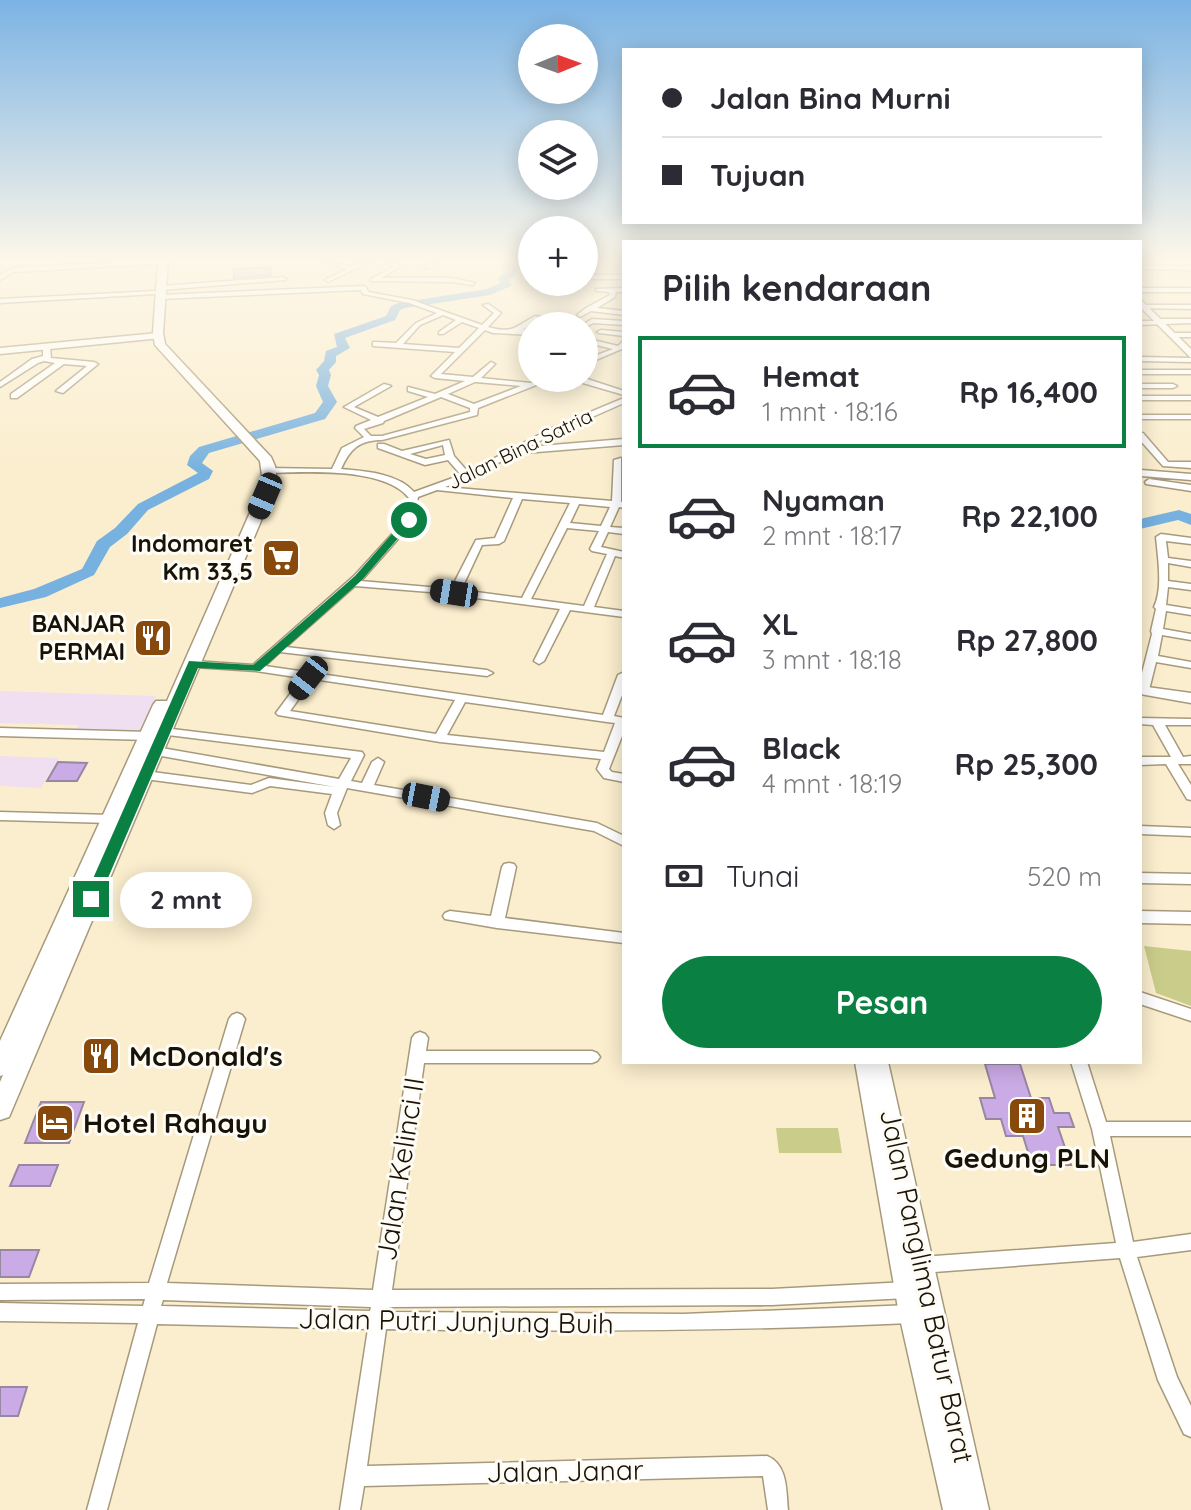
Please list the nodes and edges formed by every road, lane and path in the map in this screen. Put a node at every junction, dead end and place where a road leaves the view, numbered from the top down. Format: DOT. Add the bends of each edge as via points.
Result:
graph roads {
  1 [pos="153,331"];
  2 [pos="412,331"];
  3 [pos="480,331"];
  4 [pos="512,331"];
  5 [pos="1168,331"];
  6 [pos="516,332"];
  7 [pos="601,332"];
  8 [pos="622,334"];
  9 [pos="153,335"];
  10 [pos="1172,335"];
  11 [pos="1191,335"];
  12 [pos="87,342"];
  13 [pos="598,343"];
  14 [pos="376,344"];
  15 [pos="397,346"];
  16 [pos="622,347"];
  17 [pos="622,347"];
  18 [pos="0,350"];
  19 [pos="460,350"];
  20 [pos="46,352"];
  21 [pos="1190,354"];
  22 [pos="598,357"];
  23 [pos="1142,359"];
  24 [pos="63,361"];
  25 [pos="491,364"];
  26 [pos="1142,372"];
  27 [pos="1191,372"];
  28 [pos="474,380"];
  29 [pos="518,384"];
  30 [pos="0,385"];
  31 [pos="598,385"];
  32 [pos="387,386"];
  33 [pos="1142,386"];
  34 [pos="1173,386"];
  35 [pos="411,389"];
  36 [pos="60,391"];
  37 [pos="518,391"];
  38 [pos="622,392"];
  39 [pos="14,396"];
  40 [pos="440,396"];
  41 [pos="1142,398"];
  42 [pos="1178,398"];
  43 [pos="1191,398"];
  44 [pos="622,401"];
  45 [pos="474,407"];
  46 [pos="1191,416"];
  47 [pos="1144,417"];
  48 [pos="380,421"];
  49 [pos="1142,437"];
  50 [pos="369,438"];
  51 [pos="243,442"];
  52 [pos="622,442"];
  53 [pos="381,446"];
  54 [pos="518,450"];
  55 [pos="1153,450"];
  56 [pos="1142,451"];
  57 [pos="402,453"];
  58 [pos="450,457"];
  59 [pos="618,460"];
  60 [pos="1166,464"];
  61 [pos="1191,465"];
  62 [pos="270,470"];
  63 [pos="335,472"];
  64 [pos="1142,473"];
  65 [pos="467,476"];
  66 [pos="1174,476"];
  67 [pos="1191,477"];
  68 [pos="1149,482"];
  69 [pos="438,488"];
  70 [pos="1191,488"];
  71 [pos="414,495"];
  72 [pos="519,495"];
  73 [pos="576,501"];
  74 [pos="620,504"];
  75 [pos="565,525"];
  76 [pos="604,529"];
  77 [pos="622,531"];
  78 [pos="1191,541"];
  79 [pos="236,550"];
  80 [pos="612,553"];
  81 [pos="622,555"];
  82 [pos="1164,560"];
  83 [pos="1191,564"];
  84 [pos="352,583"];
  85 [pos="1162,583"];
  86 [pos="1191,587"];
  87 [pos="454,593"];
  88 [pos="218,594"];
  89 [pos="525,601"];
  90 [pos="567,606"];
  91 [pos="1159,607"];
  92 [pos="588,608"];
  93 [pos="1191,612"];
  94 [pos="622,614"];
  95 [pos="1156,631"];
  96 [pos="1191,637"];
  97 [pos="278,649"];
  98 [pos="1153,658"];
  99 [pos="539,661"];
  100 [pos="194,664"];
  101 [pos="1191,665"];
  102 [pos="256,668"];
  103 [pos="487,673"];
  104 [pos="308,678"];
  105 [pos="622,680"];
  106 [pos="1142,690"];
  107 [pos="1191,698"];
  108 [pos="461,699"];
  109 [pos="607,719"];
  110 [pos="622,721"];
  111 [pos="1142,721"];
  112 [pos="1191,722"];
  113 [pos="622,723"];
  114 [pos="1158,723"];
  115 [pos="0,732"];
  116 [pos="440,738"];
  117 [pos="156,740"];
  118 [pos="606,756"];
  119 [pos="1180,760"];
  120 [pos="1142,761"];
  121 [pos="378,762"];
  122 [pos="145,775"];
  123 [pos="622,778"];
  124 [pos="342,786"];
  125 [pos="367,786"];
  126 [pos="1191,796"];
  127 [pos="0,816"];
  128 [pos="111,819"];
  129 [pos="334,825"];
  130 [pos="1142,829"];
  131 [pos="1191,832"];
  132 [pos="622,841"];
  133 [pos="509,867"];
  134 [pos="1142,878"];
  135 [pos="1191,879"];
  136 [pos="450,916"];
  137 [pos="1142,917"];
  138 [pos="1191,918"];
  139 [pos="73,922"];
  140 [pos="497,923"];
  141 [pos="622,938"];
  142 [pos="1142,999"];
  143 [pos="1191,1015"];
  144 [pos="31,1016"];
  145 [pos="237,1019"];
  146 [pos="420,1038"];
  147 [pos="418,1057"];
  148 [pos="592,1057"];
  149 [pos="865,1064"];
  150 [pos="878,1064"];
  151 [pos="1080,1064"];
  152 [pos="0,1067"];
  153 [pos="0,1110"];
  154 [pos="1100,1129"];
  155 [pos="1191,1129"];
  156 [pos="1191,1242"];
  157 [pos="1126,1250"];
  158 [pos="921,1265"];
  159 [pos="907,1290"];
  160 [pos="156,1291"];
  161 [pos="0,1292"];
  162 [pos="772,1297"];
  163 [pos="381,1299"];
  164 [pos="0,1312"];
  165 [pos="150,1314"];
  166 [pos="911,1314"];
  167 [pos="379,1323"];
  168 [pos="776,1323"];
  169 [pos="1191,1427"];
  170 [pos="355,1476"];
  171 [pos="97,1510"];
  172 [pos="350,1510"];
  173 [pos="778,1510"];
  174 [pos="957,1510"];
  175 [pos="975,1510"];
  1 -- 9 [label="highway"];
  2 -- 15 [label="street"];
  3 -- 19 [label="street"];
  4 -- 6 [label="street"];
  5 -- 10 [label="main road"];
  7 -- 8 [label="street"];
  9 -- 12 [label="main road"];
  9 -- 51 [label="highway" via="155,350"];
  10 -- 11 [label="street"];
  10 -- 21 [label="main road"];
  12 -- 18 [label="main road"];
  12 -- 20 [label="main road"];
  13 -- 16 [label="street"];
  14 -- 15 [label="street"];
  15 -- 19 [label="street"];
  17 -- 22 [label="street"];
  18 -- 20 [label="main road"];
  19 -- 28 [label="street" via="435,376"];
  20 -- 24 [label="street"];
  20 -- 30 [label="street"];
  21 -- 23 [label="street"];
  24 -- 36 [label="street" via="94,364"];
  24 -- 39 [label="street"];
  25 -- 28 [label="street"];
  26 -- 27 [label="street"];
  28 -- 29 [label="street"];
  28 -- 40 [label="street"];
  31 -- 38 [label="street"];
  32 -- 48 [label="street" via="348,407"];
  33 -- 34 [label="street"];
  35 -- 40 [label="street"];
  37 -- 45 [label="street"];
  40 -- 45 [label="street"];
  40 -- 48 [label="street"];
  41 -- 42 [label="street"];
  42 -- 43 [label="street"];
  42 -- 46 [label="street"];
  44 -- 54 [label="street, Jalan Bina Satria"];
  45 -- 50 [label="street" via="474,413"];
  46 -- 47 [label="street"];
  48 -- 50 [label="street" via="359,429"];
  49 -- 55 [label="street"];
  50 -- 63 [label="street" via="345,450"];
  51 -- 62 [label="highway" via="266,460"];
  51 -- 79 [label="highway" via="259,483"];
  52 -- 54 [label="street"];
  53 -- 57 [label="street"];
  54 -- 65 [label="street, Jalan Bina Satria"];
  55 -- 56 [label="street"];
  55 -- 60 [label="street"];
  57 -- 58 [label="street" via="425,462"];
  57 -- 58 [label="street" via="443,442"];
  58 -- 65 [label="street"];
  59 -- 74 [label="street"];
  60 -- 61 [label="street"];
  60 -- 66 [label="street"];
  62 -- 63 [label="street"];
  62 -- 79 [label="highway" via="265,496"];
  63 -- 71 [label="street" via="398,482"];
  64 -- 66 [label="street"];
  65 -- 69 [label="street, Jalan Bina Satria"];
  66 -- 67 [label="street"];
  68 -- 70 [label="street"];
  69 -- 71 [label="street, Jalan Bina Satria"];
  69 -- 72 [label="street"];
  71 -- 84 [label="street" via="408,522"];
  72 -- 73 [label="street"];
  72 -- 87 [label="street" via="499,541 479,542"];
  73 -- 74 [label="street"];
  73 -- 75 [label="street"];
  74 -- 76 [label="street"];
  75 -- 76 [label="street"];
  75 -- 89 [label="street"];
  76 -- 77 [label="street"];
  76 -- 80 [label="street" via="596,551"];
  78 -- 82 [label="street" via="1162,536"];
  79 -- 88 [label="highway"];
  80 -- 81 [label="street"];
  80 -- 92 [label="street"];
  82 -- 83 [label="street"];
  82 -- 85 [label="street"];
  84 -- 87 [label="street"];
  84 -- 97 [label="street"];
  85 -- 86 [label="street"];
  85 -- 91 [label="street"];
  87 -- 89 [label="street"];
  88 -- 100 [label="highway"];
  88 -- 117 [label="highway"];
  89 -- 90 [label="street"];
  90 -- 92 [label="street"];
  90 -- 99 [label="street"];
  91 -- 93 [label="street"];
  91 -- 95 [label="street"];
  92 -- 94 [label="street"];
  95 -- 96 [label="street"];
  95 -- 98 [label="street"];
  97 -- 102 [label="street"];
  97 -- 103 [label="street"];
  98 -- 101 [label="street"];
  98 -- 106 [label="street"];
  100 -- 102 [label="street"];
  100 -- 117 [label="highway"];
  102 -- 104 [label="street"];
  104 -- 108 [label="street"];
  104 -- 116 [label="street" via="282,713"];
  105 -- 109 [label="street"];
  106 -- 107 [label="main road"];
  108 -- 109 [label="street"];
  108 -- 116 [label="street"];
  109 -- 110 [label="street"];
  111 -- 114 [label="street"];
  112 -- 114 [label="street"];
  113 -- 118 [label="street"];
  114 -- 119 [label="street"];
  115 -- 117 [label="street"];
  116 -- 118 [label="street"];
  117 -- 122 [label="highway"];
  117 -- 124 [label="street"];
  117 -- 124 [label="street" via="358,755"];
  117 -- 128 [label="highway"];
  118 -- 123 [label="street" via="605,774"];
  119 -- 120 [label="street"];
  119 -- 126 [label="street"];
  121 -- 125 [label="street"];
  122 -- 124 [label="street" via="252,789 269,782"];
  122 -- 139 [label="highway"];
  124 -- 125 [label="street"];
  124 -- 129 [label="street" via="331,813"];
  125 -- 132 [label="street" via="597,827"];
  127 -- 128 [label="street"];
  128 -- 139 [label="highway"];
  130 -- 131 [label="street"];
  133 -- 140 [label="street"];
  134 -- 135 [label="street"];
  136 -- 140 [label="street"];
  137 -- 138 [label="main road"];
  139 -- 144 [label="highway"];
  140 -- 141 [label="street"];
  142 -- 143 [label="street"];
  144 -- 152 [label="highway"];
  144 -- 153 [label="highway"];
  145 -- 160 [label="street"];
  146 -- 147 [label="street, Jalan Kelinci II"];
  147 -- 148 [label="street"];
  147 -- 163 [label="street, Jalan Kelinci II"];
  149 -- 159 [label="main road, Jalan Panglima Batur Barat"];
  150 -- 158 [label="main road, Jalan Panglima Batur Barat"];
  151 -- 154 [label="street"];
  154 -- 155 [label="street"];
  154 -- 157 [label="street"];
  156 -- 157 [label="street"];
  157 -- 158 [label="street"];
  157 -- 169 [label="street" via="1168,1380"];
  158 -- 175 [label="main road, Jalan Panglima Batur Barat"];
  159 -- 162 [label="street, Jalan Putri Junjung Buih"];
  159 -- 166 [label="main road, Jalan Panglima Batur Barat"];
  160 -- 161 [label="street, Jalan Putri Junjung Buih"];
  160 -- 163 [label="street, Jalan Putri Junjung Buih"];
  160 -- 165 [label="street"];
  162 -- 163 [label="street, Jalan Putri Junjung Buih"];
  162 -- 168 [label="street"];
  163 -- 167 [label="street, Jalan Kelinci II"];
  164 -- 165 [label="street, Jalan Putri Junjung Buih"];
  165 -- 167 [label="street, Jalan Putri Junjung Buih"];
  165 -- 171 [label="street"];
  166 -- 168 [label="street, Jalan Putri Junjung Buih"];
  166 -- 174 [label="main road, Jalan Panglima Batur Barat"];
  167 -- 168 [label="street, Jalan Putri Junjung Buih"];
  167 -- 170 [label="street, Jalan Kelinci II"];
  170 -- 172 [label="street, Jalan Kelinci II"];
  170 -- 173 [label="street, Jalan Janar" via="767,1466 773,1471"];
}
